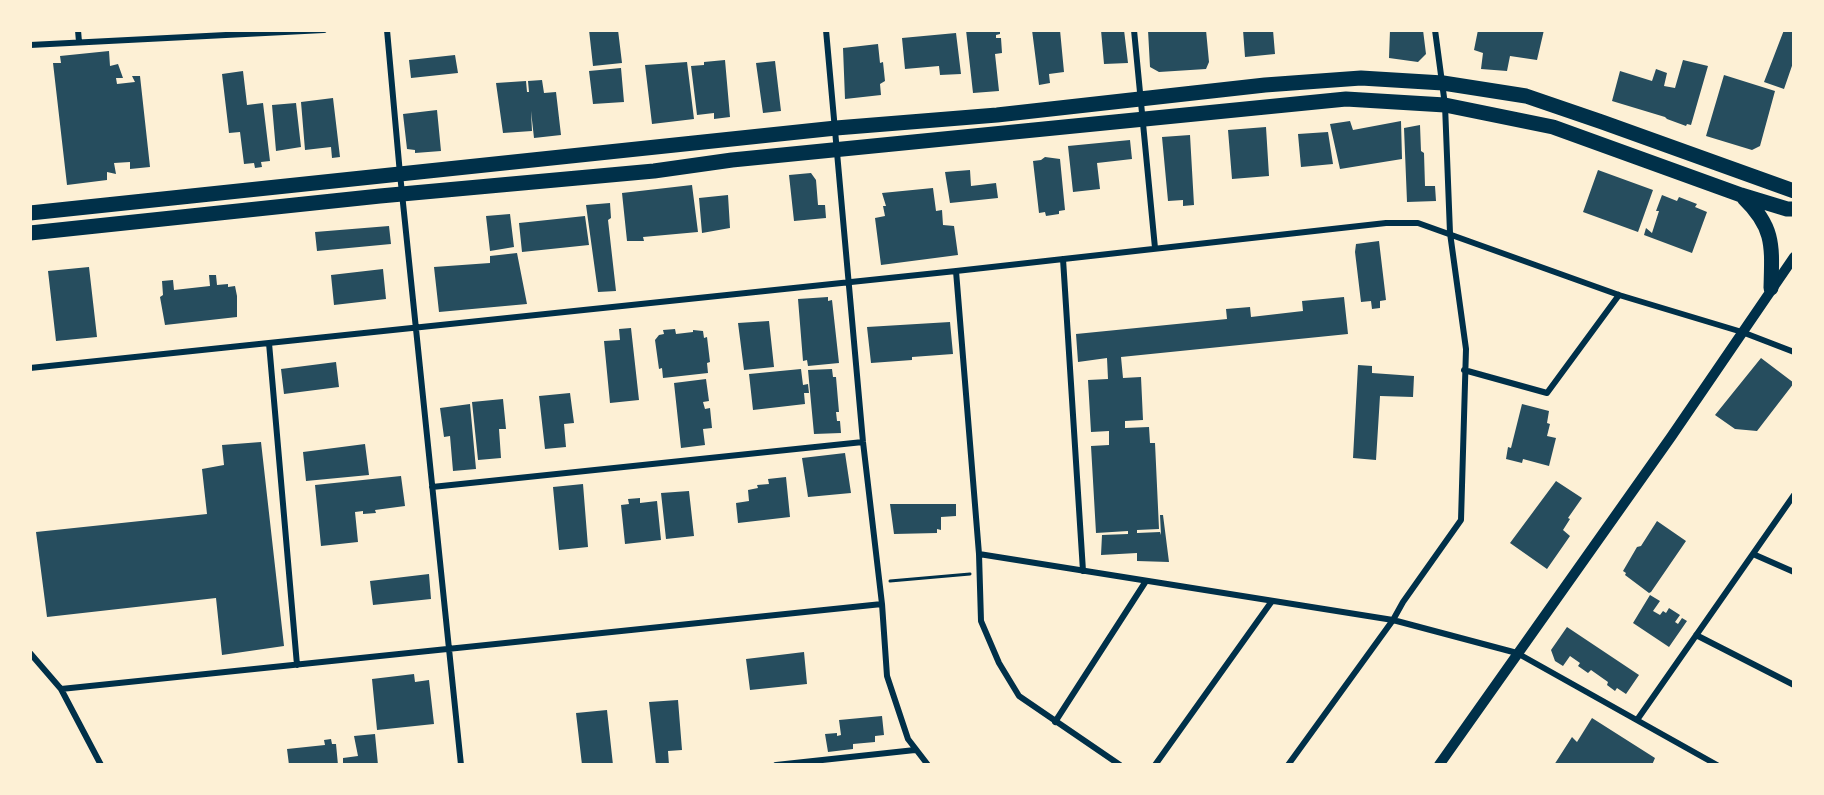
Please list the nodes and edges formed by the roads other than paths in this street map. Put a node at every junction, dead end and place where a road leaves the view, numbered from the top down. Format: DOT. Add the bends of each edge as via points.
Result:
graph roads {
  1 [pos="78,30"];
  2 [pos="324,30"];
  3 [pos="387,30"];
  4 [pos="826,30"];
  5 [pos="1134,30"];
  6 [pos="1435,30"];
  7 [pos="177,34"];
  8 [pos="79,42"];
  9 [pos="30,45"];
  10 [pos="1443,83"];
  11 [pos="1141,99"];
  12 [pos="1445,105"];
  13 [pos="1143,120"];
  14 [pos="836,128"];
  15 [pos="838,150"];
  16 [pos="400,174"];
  17 [pos="1794,191"];
  18 [pos="402,194"];
  19 [pos="1741,195"];
  20 [pos="1794,209"];
  21 [pos="30,213"];
  22 [pos="30,233"];
  23 [pos="1450,233"];
  24 [pos="1155,248"];
  25 [pos="1794,257"];
  26 [pos="1063,259"];
  27 [pos="956,271"];
  28 [pos="849,281"];
  29 [pos="1772,288"];
  30 [pos="1619,295"];
  31 [pos="416,327"];
  32 [pos="1742,332"];
  33 [pos="269,343"];
  34 [pos="1794,352"];
  35 [pos="30,368"];
  36 [pos="1464,370"];
  37 [pos="863,442"];
  38 [pos="432,487"];
  39 [pos="1794,495"];
  40 [pos="979,554"];
  41 [pos="1753,554"];
  42 [pos="1083,571"];
  43 [pos="1794,572"];
  44 [pos="1146,581"];
  45 [pos="1272,601"];
  46 [pos="882,604"];
  47 [pos="1393,620"];
  48 [pos="1696,635"];
  49 [pos="449,649"];
  50 [pos="1517,652"];
  51 [pos="30,653"];
  52 [pos="297,665"];
  53 [pos="1794,685"];
  54 [pos="61,689"];
  55 [pos="1637,720"];
  56 [pos="1055,722"];
  57 [pos="915,750"];
  58 [pos="101,765"];
  59 [pos="461,765"];
  60 [pos="776,765"];
  61 [pos="928,765"];
  62 [pos="1120,765"];
  63 [pos="1155,765"];
  64 [pos="1288,765"];
  65 [pos="1439,765"];
  66 [pos="1717,765"];
  1 -- 8 [label="street"];
  2 -- 7 [label="street"];
  3 -- 16 [label="street"];
  4 -- 14 [label="street"];
  5 -- 11 [label="street"];
  6 -- 10 [label="street"];
  7 -- 8 [label="street"];
  8 -- 9 [label="street"];
  10 -- 11 [label="main road" via="1361,78"];
  10 -- 12 [label="street"];
  10 -- 17 [label="main road" via="1526,96"];
  11 -- 13 [label="street"];
  11 -- 14 [label="main road"];
  12 -- 13 [label="main road" via="1346,99"];
  12 -- 19 [label="main road" via="1554,127"];
  12 -- 23 [label="street"];
  13 -- 15 [label="main road"];
  13 -- 24 [label="street"];
  14 -- 15 [label="street"];
  14 -- 16 [label="main road"];
  15 -- 18 [label="main road"];
  15 -- 28 [label="street"];
  16 -- 18 [label="street"];
  16 -- 21 [label="main road"];
  18 -- 22 [label="main road"];
  18 -- 31 [label="street"];
  19 -- 20 [label="main road"];
  19 -- 29 [label="main road" via="1761,216 1771,240"];
  23 -- 24 [label="street" via="1418,223 1386,223"];
  23 -- 30 [label="street"];
  23 -- 36 [label="street" via="1466,349"];
  24 -- 26 [label="street"];
  25 -- 29 [label="street"];
  26 -- 27 [label="street"];
  26 -- 42 [label="street"];
  27 -- 28 [label="street"];
  27 -- 40 [label="street"];
  28 -- 31 [label="street"];
  28 -- 37 [label="street"];
  29 -- 32 [label="street"];
  30 -- 32 [label="street"];
  30 -- 36 [label="street" via="1547,393"];
  31 -- 33 [label="street"];
  31 -- 38 [label="street"];
  32 -- 34 [label="street"];
  32 -- 50 [label="street"];
  33 -- 35 [label="street"];
  33 -- 52 [label="street"];
  36 -- 47 [label="street" via="1461,520"];
  37 -- 38 [label="street"];
  37 -- 46 [label="street"];
  38 -- 49 [label="street"];
  39 -- 41 [label="street"];
  40 -- 42 [label="street"];
  40 -- 56 [label="street" via="981,621 999,663 1019,696"];
  41 -- 43 [label="street"];
  41 -- 48 [label="street"];
  42 -- 44 [label="street"];
  44 -- 45 [label="street"];
  44 -- 56 [label="street"];
  45 -- 47 [label="street"];
  45 -- 63 [label="street"];
  46 -- 49 [label="street"];
  46 -- 57 [label="street" via="887,676"];
  47 -- 50 [label="street"];
  47 -- 64 [label="street"];
  48 -- 53 [label="street"];
  48 -- 55 [label="street"];
  49 -- 52 [label="street"];
  49 -- 59 [label="street"];
  50 -- 55 [label="street"];
  50 -- 65 [label="street"];
  51 -- 54 [label="street"];
  52 -- 54 [label="street"];
  54 -- 58 [label="street"];
  55 -- 66 [label="street"];
  56 -- 62 [label="street"];
  57 -- 60 [label="street"];
  57 -- 61 [label="street"];
}
